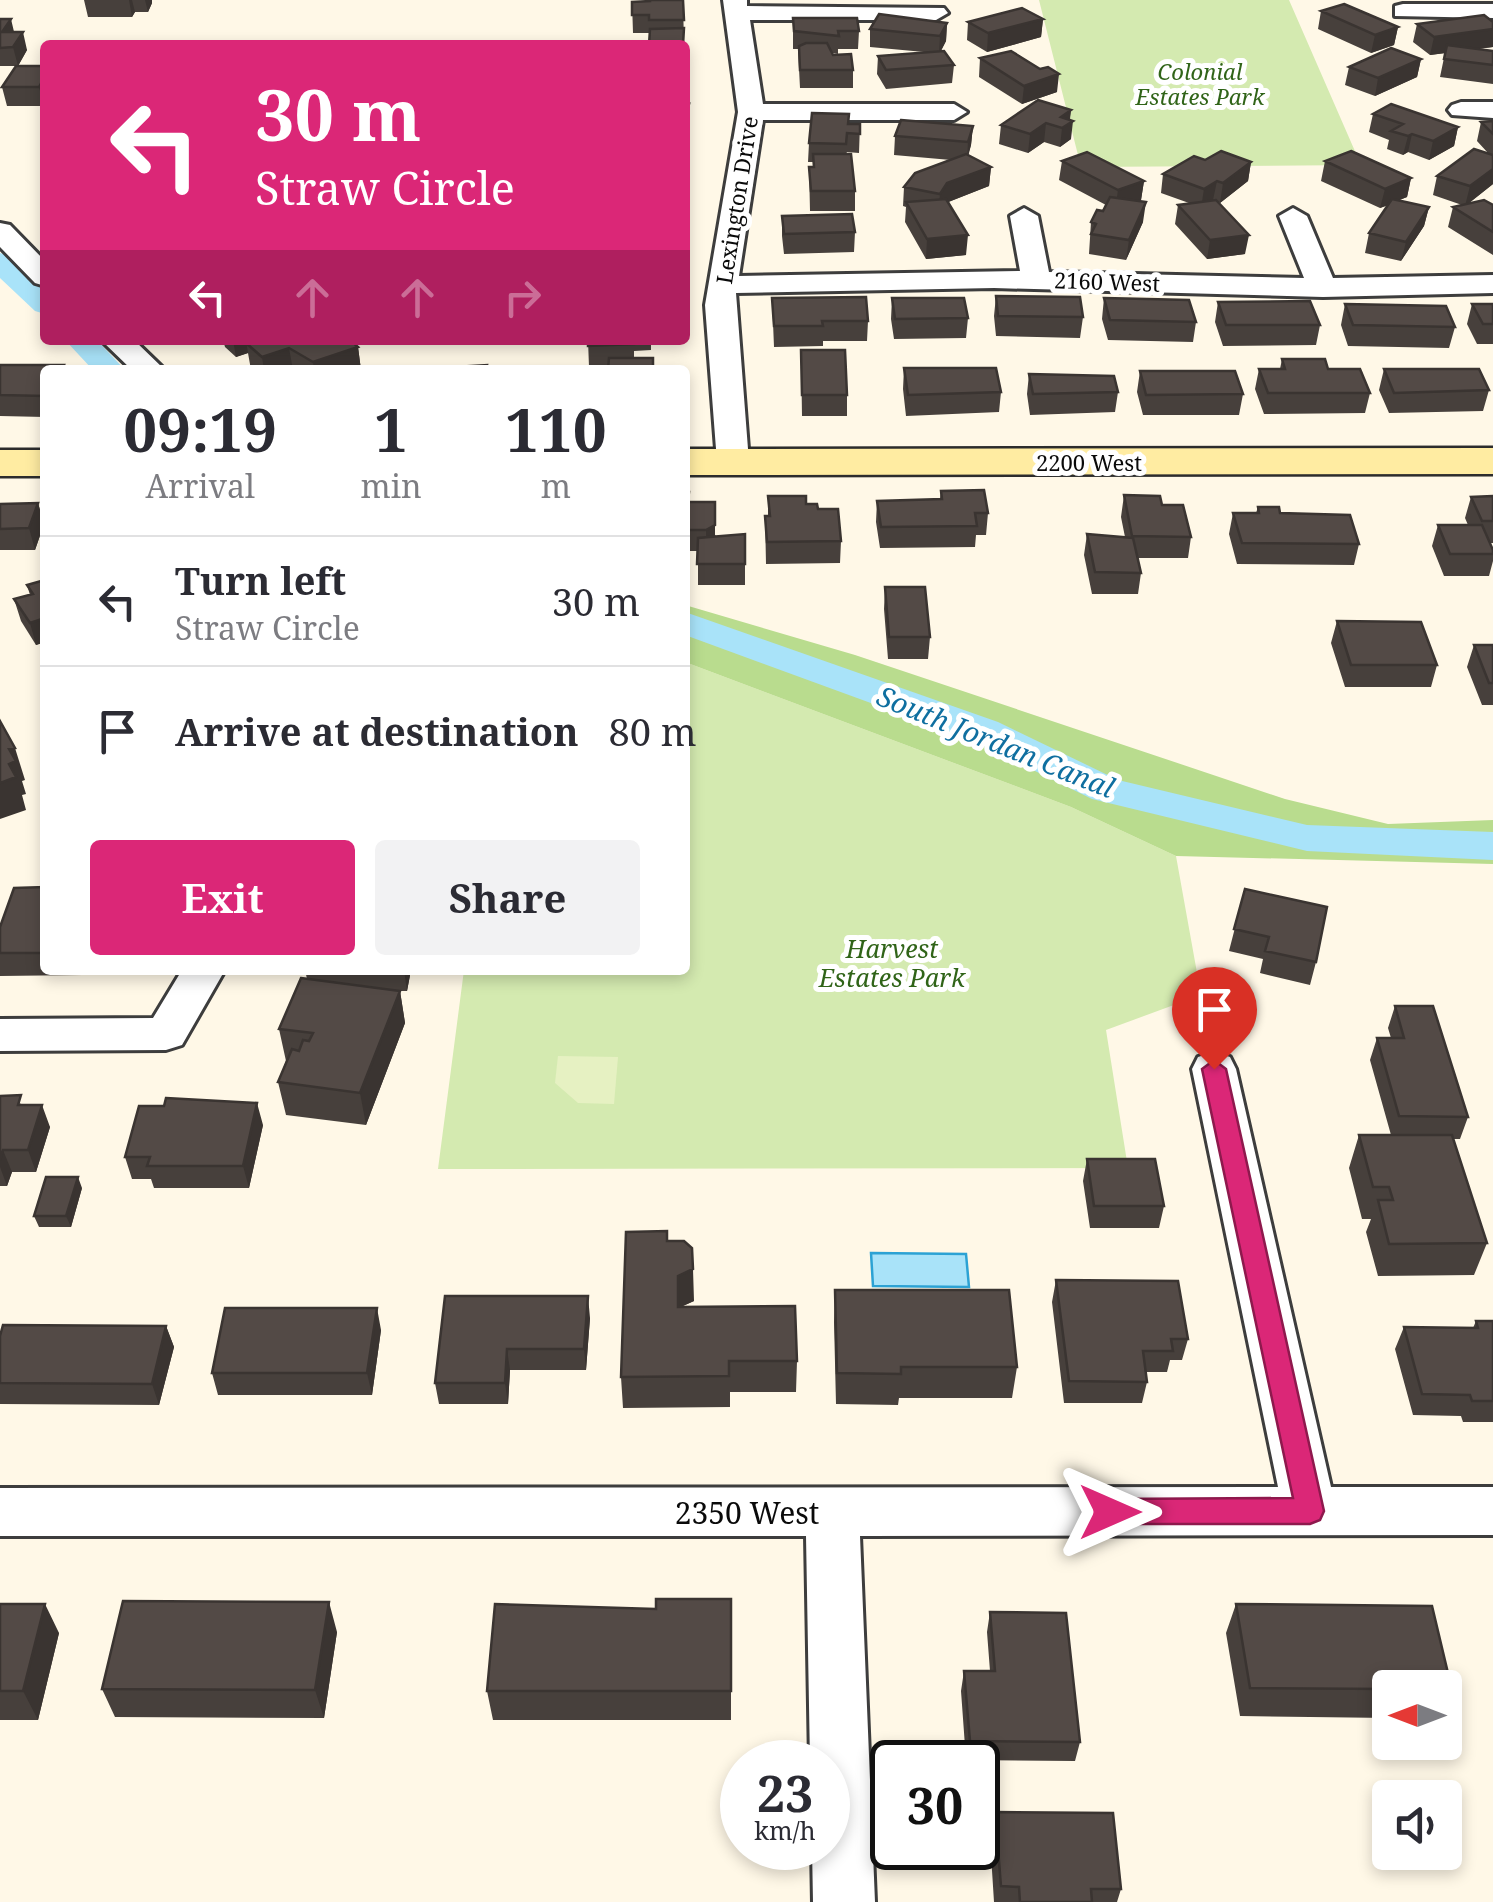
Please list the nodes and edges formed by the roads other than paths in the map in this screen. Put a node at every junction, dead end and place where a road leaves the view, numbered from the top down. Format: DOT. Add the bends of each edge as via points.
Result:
graph roads {
  1 [pos="736,6"];
  2 [pos="1404,11"];
  3 [pos="1493,11"];
  4 [pos="936,13"];
  5 [pos="1460,110"];
  6 [pos="1493,110"];
  7 [pos="751,112"];
  8 [pos="954,112"];
  9 [pos="1024,216"];
  10 [pos="1293,216"];
  11 [pos="0,231"];
  12 [pos="40,272"];
  13 [pos="1036,280"];
  14 [pos="1493,284"];
  15 [pos="722,285"];
  16 [pos="1323,288"];
  17 [pos="122,345"];
  18 [pos="144,365"];
  19 [pos="40,462"];
  20 [pos="690,462"];
  21 [pos="733,462"];
  22 [pos="1493,462"];
  23 [pos="0,463"];
  24 [pos="201,975"];
  25 [pos="0,1036"];
  26 [pos="1214,1069"];
  27 [pos="1310,1511"];
  28 [pos="1493,1511"];
  29 [pos="0,1512"];
  30 [pos="832,1512"];
  31 [pos="844,1902"];
  1 -- 4 [label="street"];
  1 -- 7 [label="street, Lexington Drive"];
  2 -- 3 [label="street"];
  5 -- 6 [label="street"];
  7 -- 8 [label="street"];
  7 -- 15 [label="street, Lexington Drive"];
  9 -- 13 [label="street"];
  10 -- 16 [label="street"];
  11 -- 12 [label="street"];
  13 -- 15 [label="street, 2160 West"];
  13 -- 16 [label="street, 2160 West"];
  14 -- 16 [label="street, 2160 West"];
  15 -- 21 [label="street, Lexington Drive"];
  17 -- 18 [label="street"];
  19 -- 23 [label="street"];
  20 -- 21 [label="street, 2200 West"];
  21 -- 22 [label="street, 2200 West"];
  24 -- 25 [label="street" via="166,1034"];
  26 -- 27 [label="street"];
  27 -- 28 [label="street, 2350 West"];
  27 -- 30 [label="street, 2350 West"];
  29 -- 30 [label="street, 2350 West"];
  30 -- 31 [label="street"];
}
